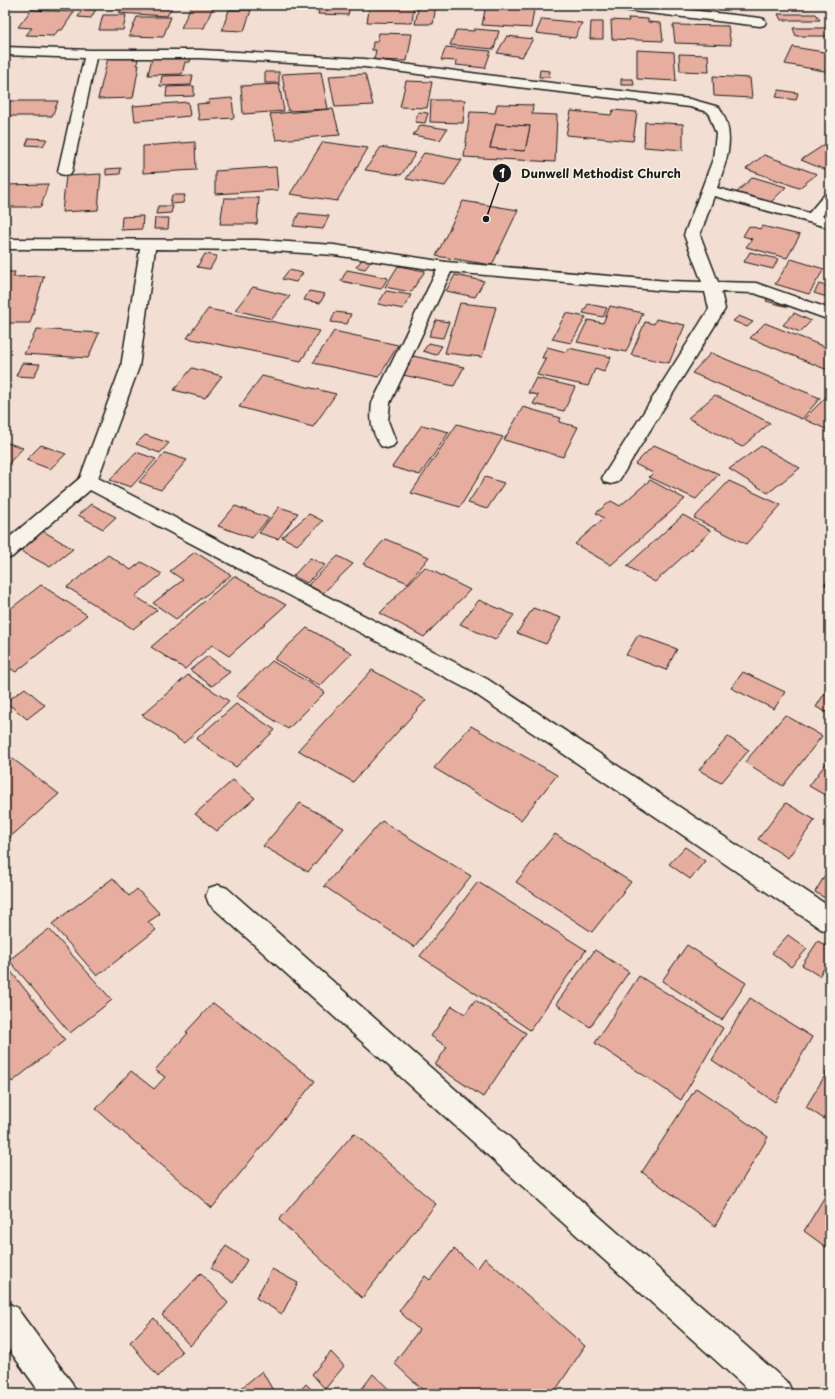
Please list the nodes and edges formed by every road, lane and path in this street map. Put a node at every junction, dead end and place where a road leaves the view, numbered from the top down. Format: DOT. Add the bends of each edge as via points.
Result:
graph roads {
  1 [pos="615,5"];
  2 [pos="760,22"];
  3 [pos="5,51"];
  4 [pos="91,54"];
  5 [pos="65,171"];
  6 [pos="708,190"];
  7 [pos="830,198"];
  8 [pos="811,219"];
  9 [pos="830,223"];
  10 [pos="5,244"];
  11 [pos="148,244"];
  12 [pos="446,267"];
  13 [pos="712,287"];
  14 [pos="830,315"];
  15 [pos="387,442"];
  16 [pos="611,478"];
  17 [pos="88,481"];
  18 [pos="5,552"];
  19 [pos="830,580"];
  20 [pos="825,585"];
  21 [pos="218,896"];
  22 [pos="830,921"];
  23 [pos="5,1318"];
  24 [pos="61,1394"];
  25 [pos="777,1394"];
  1 -- 2 [label="street"];
  3 -- 4 [label="street"];
  4 -- 5 [label="street"];
  4 -- 6 [label="street" via="200,54 365,63 704,106 714,110 723,134 720,159"];
  6 -- 8 [label="street"];
  6 -- 13 [label="street" via="692,235"];
  7 -- 8 [label="street"];
  8 -- 9 [label="street"];
  10 -- 11 [label="street"];
  11 -- 12 [label="street" via="258,245 334,250"];
  11 -- 17 [label="street" via="130,367"];
  12 -- 13 [label="street" via="668,286"];
  12 -- 15 [label="street" via="381,403 378,422"];
  13 -- 14 [label="street" via="756,288"];
  13 -- 16 [label="street" via="717,309"];
  17 -- 18 [label="street"];
  17 -- 22 [label="street" via="479,685"];
  19 -- 20 [label="path"];
  21 -- 25 [label="street"];
  23 -- 24 [label="street"];
}
